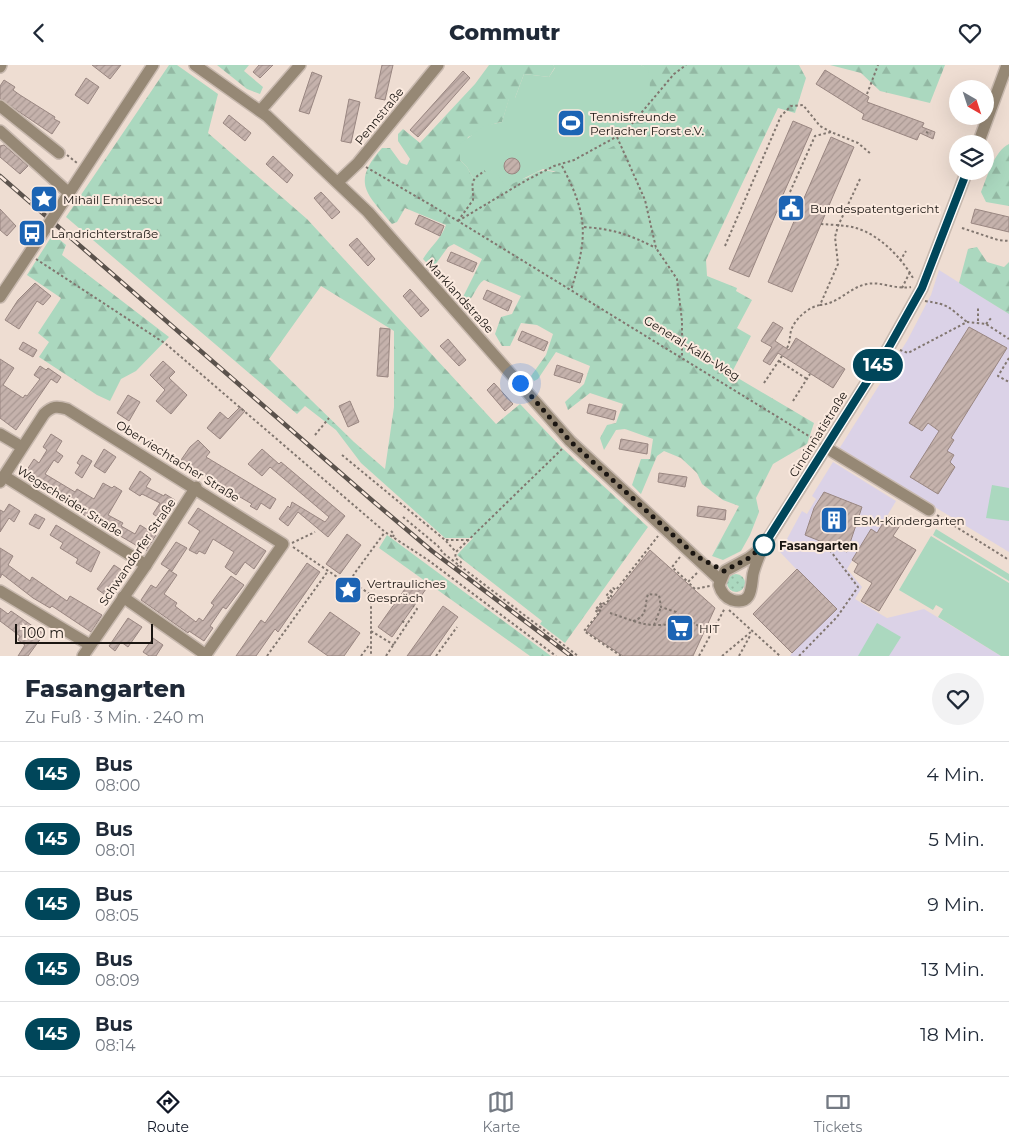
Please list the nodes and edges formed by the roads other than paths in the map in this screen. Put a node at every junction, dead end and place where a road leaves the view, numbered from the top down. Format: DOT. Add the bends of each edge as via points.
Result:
graph roads {
  1 [pos="154,65"];
  2 [pos="194,65"];
  3 [pos="300,65"];
  4 [pos="438,65"];
  5 [pos="1007,65"];
  6 [pos="0,106"];
  7 [pos="260,111"];
  8 [pos="0,131"];
  9 [pos="981,135"];
  10 [pos="59,153"];
  11 [pos="964,180"];
  12 [pos="338,182"];
  13 [pos="69,193"];
  14 [pos="0,297"];
  15 [pos="0,434"];
  16 [pos="22,447"];
  17 [pos="825,447"];
  18 [pos="2,479"];
  19 [pos="196,487"];
  20 [pos="929,510"];
  21 [pos="763,547"];
  22 [pos="146,565"];
  23 [pos="723,576"];
  24 [pos="752,577"];
  25 [pos="0,591"];
  26 [pos="123,597"];
  27 [pos="90,645"];
  28 [pos="205,655"];
  29 [pos="83,656"];
  1 -- 13 [label="street"];
  2 -- 7 [label="street, Marklandstraße"];
  3 -- 7 [label="street"];
  4 -- 12 [label="street, Pennstraße" via="358,163"];
  5 -- 9 [label="street"];
  6 -- 10 [label="street"];
  7 -- 12 [label="street, Marklandstraße"];
  8 -- 13 [label="street"];
  11 -- 17 [label="street, Cincinnatistraße" via="922,288 889,347"];
  12 -- 23 [label="street, Marklandstraße" via="570,441 696,556 711,574"];
  13 -- 14 [label="street, bridge"];
  15 -- 16 [label="street"];
  16 -- 18 [label="street"];
  16 -- 19 [label="street, Oberviechtacher Straße" via="44,414 55,407 68,409"];
  17 -- 20 [label="street"];
  17 -- 21 [label="street, Cincinnatistraße"];
  18 -- 22 [label="street, Wegscheider Straße"];
  19 -- 22 [label="street, Schwandorfer Straße"];
  19 -- 28 [label="street, Oberviechtacher Straße" via="283,544"];
  21 -- 23 [label="street, Cincinnatistraße"];
  21 -- 24 [label="street, Cincinnatistraße"];
  22 -- 26 [label="street, Schwandorfer Straße"];
  23 -- 24 [label="street" via="746,570"];
  23 -- 24 [label="street, Cincinnatistraße" via="721,590 727,603 748,596"];
  25 -- 27 [label="street"];
  26 -- 27 [label="street, Schwandorfer Straße"];
  26 -- 28 [label="street"];
  27 -- 29 [label="street, Schwandorfer Straße"];
}
